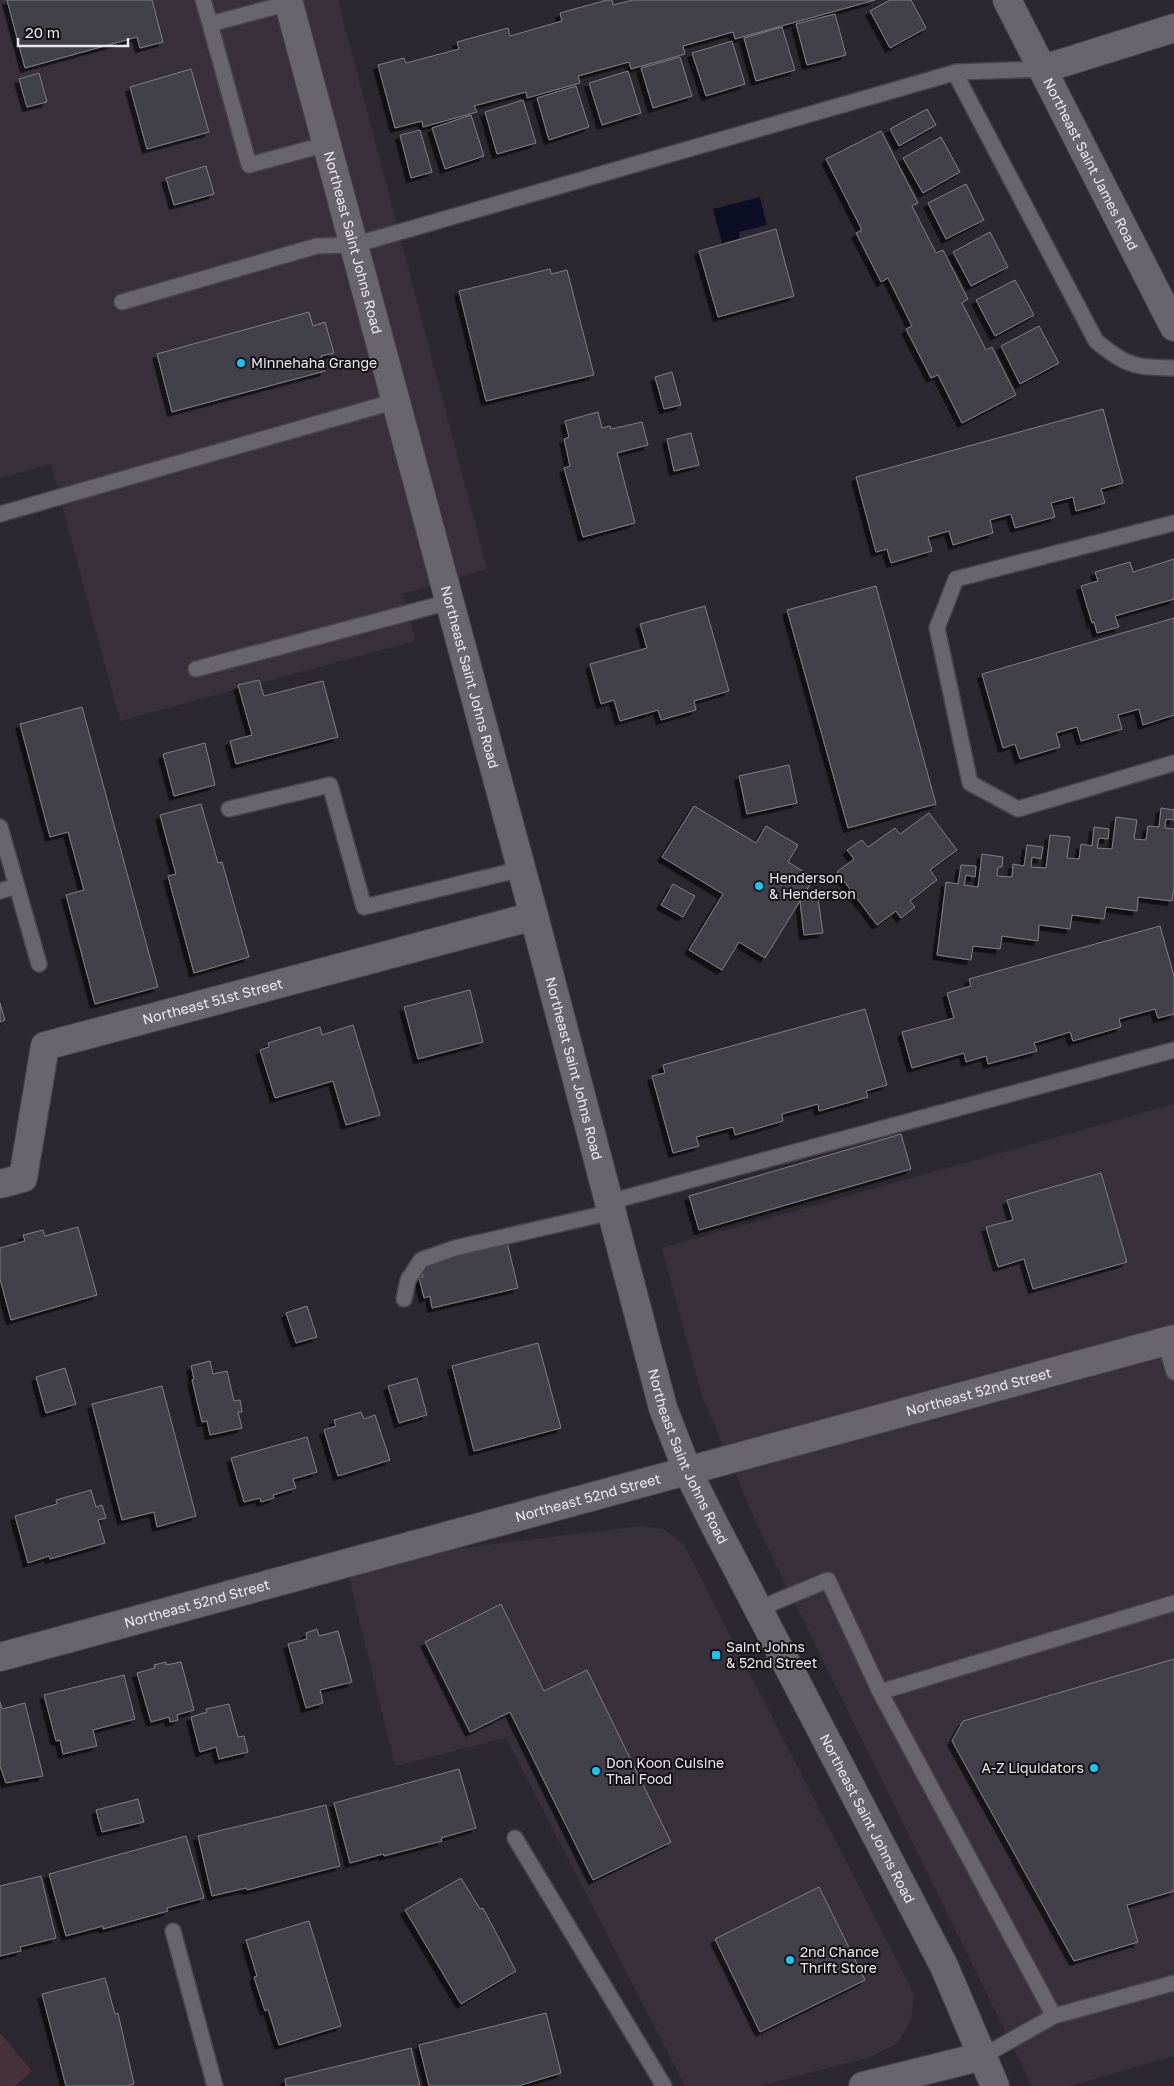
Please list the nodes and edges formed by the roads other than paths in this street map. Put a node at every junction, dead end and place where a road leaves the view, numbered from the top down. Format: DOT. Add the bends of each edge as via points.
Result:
graph roads {
  1 [pos="204,0"];
  2 [pos="1008,0"];
  3 [pos="289,2"];
  4 [pos="210,24"];
  5 [pos="1174,28"];
  6 [pos="1043,70"];
  7 [pos="955,73"];
  8 [pos="327,144"];
  9 [pos="354,245"];
  10 [pos="122,302"];
  11 [pos="1174,327"];
  12 [pos="1174,368"];
  13 [pos="396,401"];
  14 [pos="0,514"];
  15 [pos="1174,523"];
  16 [pos="449,602"];
  17 [pos="196,669"];
  18 [pos="1174,763"];
  19 [pos="229,809"];
  20 [pos="0,827"];
  21 [pos="521,868"];
  22 [pos="16,886"];
  23 [pos="0,891"];
  24 [pos="534,916"];
  25 [pos="39,964"];
  26 [pos="1174,1050"];
  27 [pos="0,1184"];
  28 [pos="610,1207"];
  29 [pos="404,1299"];
  30 [pos="1170,1340"];
  31 [pos="1174,1372"];
  32 [pos="687,1470"];
  33 [pos="1174,1603"];
  34 [pos="758,1609"];
  35 [pos="0,1657"];
  36 [pos="880,1692"];
  37 [pos="515,1838"];
  38 [pos="173,1931"];
  39 [pos="1174,1982"];
  40 [pos="1054,2016"];
  41 [pos="983,2056"];
  42 [pos="215,2086"];
  43 [pos="664,2086"];
  44 [pos="863,2086"];
  45 [pos="995,2086"];
  1 -- 4 [label="lane"];
  2 -- 6 [label="main road, Northeast Saint James Road"];
  3 -- 4 [label="lane"];
  3 -- 8 [label="main road, Northeast Saint Johns Road"];
  4 -- 8 [label="lane" via="249,165"];
  5 -- 6 [label="main road"];
  6 -- 7 [label="lane"];
  6 -- 11 [label="main road, Northeast Saint James Road"];
  7 -- 9 [label="lane"];
  7 -- 12 [label="lane" via="1096,341 1115,357 1138,367"];
  8 -- 9 [label="main road, Northeast Saint Johns Road"];
  9 -- 10 [label="lane" via="316,246"];
  9 -- 13 [label="main road, Northeast Saint Johns Road"];
  13 -- 14 [label="lane"];
  13 -- 16 [label="main road, Northeast Saint Johns Road"];
  15 -- 18 [label="lane" via="956,579 937,628 970,782 1018,809"];
  16 -- 17 [label="lane"];
  16 -- 21 [label="main road, Northeast Saint Johns Road"];
  19 -- 21 [label="lane" via="330,785 364,907"];
  20 -- 22 [label="lane"];
  21 -- 24 [label="main road, Northeast Saint Johns Road"];
  22 -- 23 [label="lane"];
  22 -- 25 [label="lane"];
  24 -- 27 [label="main road, Northeast 51st Street" via="45,1046 23,1178"];
  24 -- 28 [label="main road, Northeast Saint Johns Road"];
  26 -- 28 [label="lane"];
  28 -- 29 [label="lane" via="421,1260 408,1280"];
  28 -- 32 [label="main road, Northeast Saint Johns Road" via="663,1408"];
  30 -- 31 [label="lane"];
  30 -- 32 [label="main road, Northeast 52nd Street"];
  32 -- 34 [label="main road, Northeast Saint Johns Road"];
  32 -- 35 [label="main road, Northeast 52nd Street"];
  33 -- 36 [label="lane"];
  34 -- 36 [label="lane" via="828,1580"];
  34 -- 41 [label="main road, Northeast Saint Johns Road" via="944,1966"];
  36 -- 40 [label="lane"];
  37 -- 43 [label="lane"];
  38 -- 42 [label="lane"];
  39 -- 40 [label="lane"];
  40 -- 41 [label="lane"];
  41 -- 44 [label="main road"];
  41 -- 45 [label="main road, Northeast Saint Johns Road"];
}
